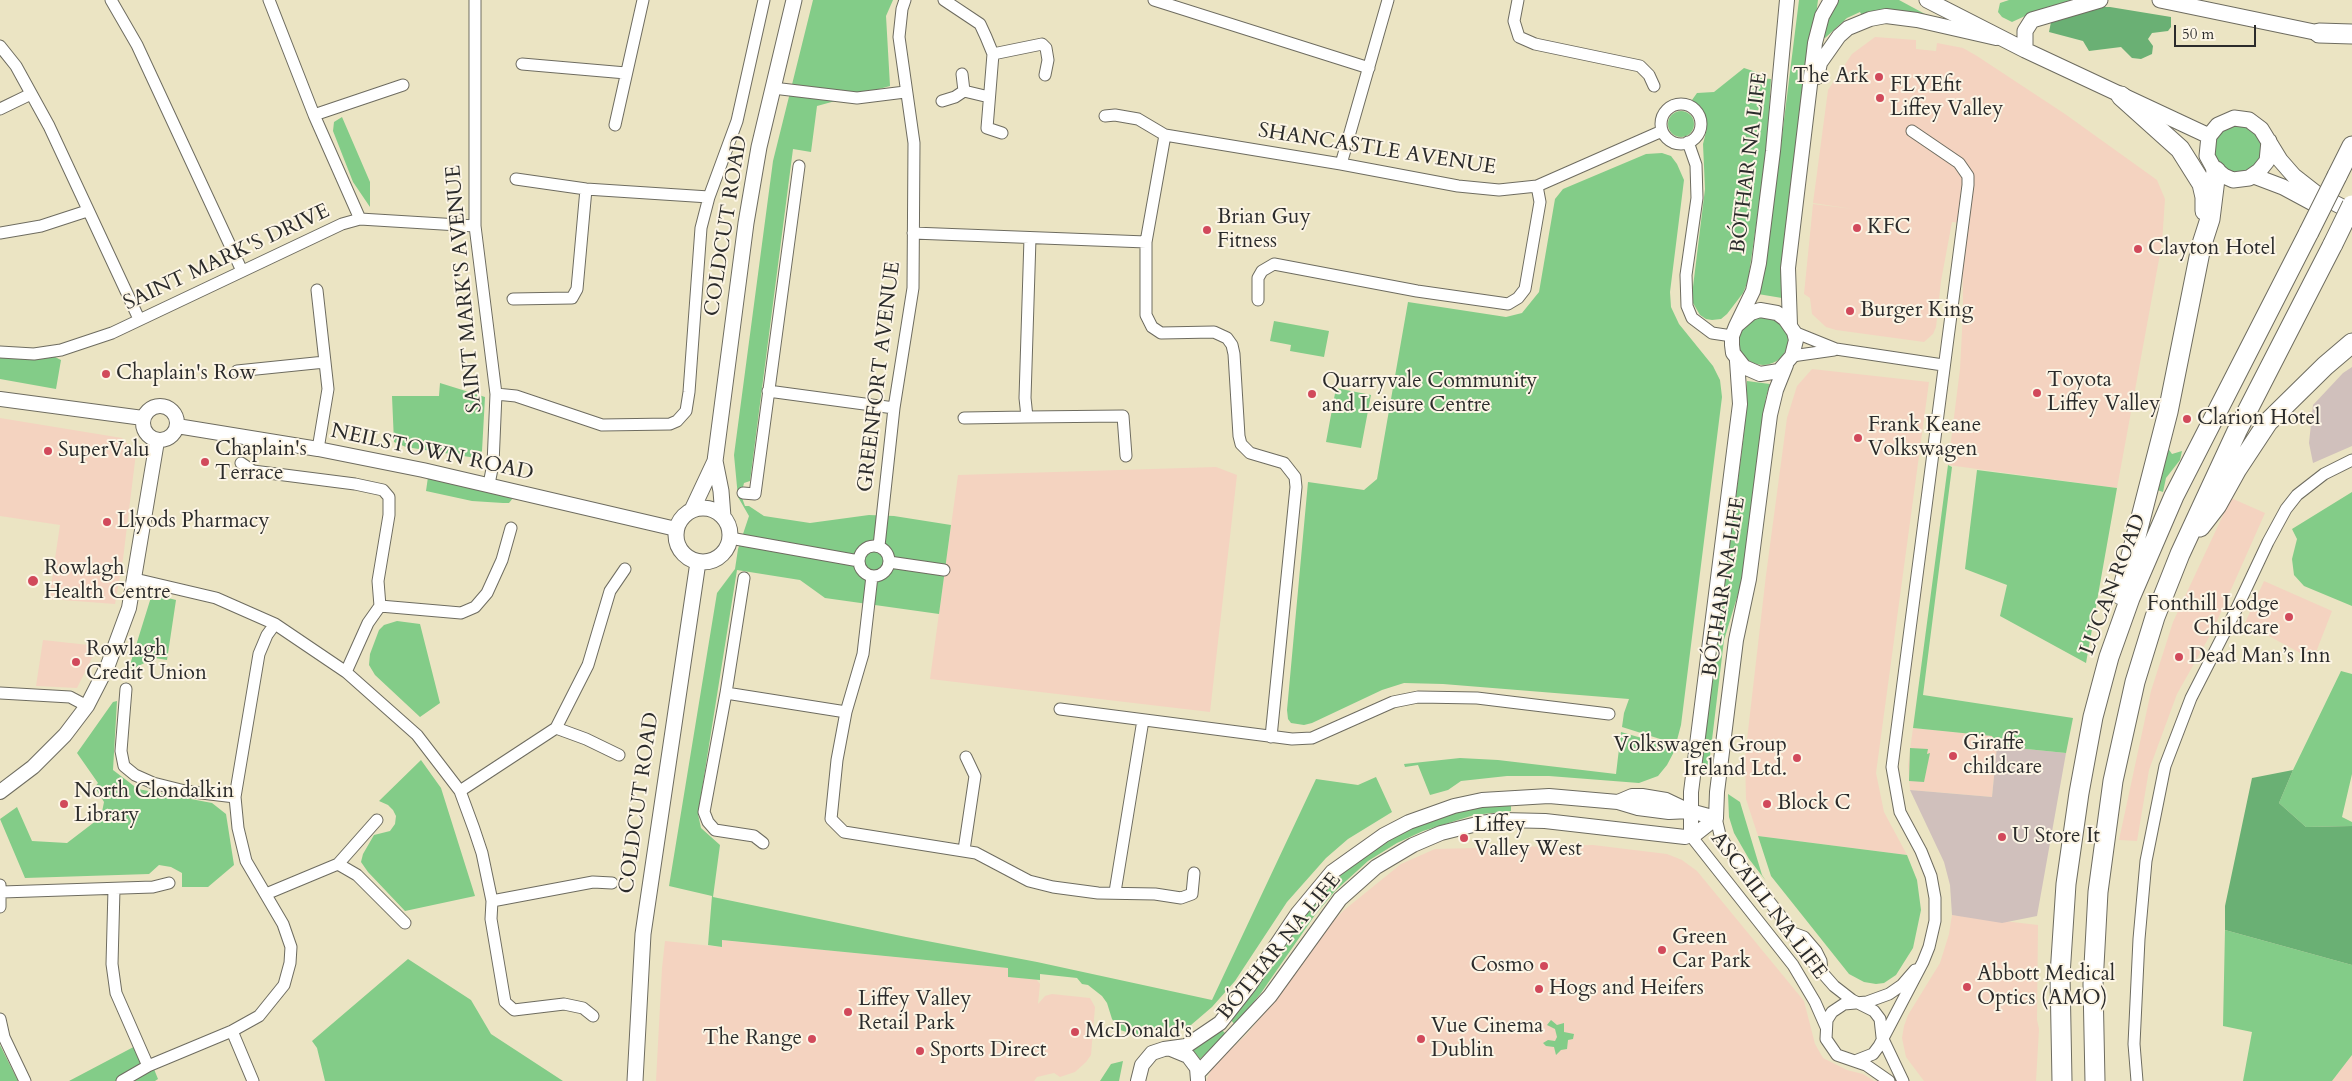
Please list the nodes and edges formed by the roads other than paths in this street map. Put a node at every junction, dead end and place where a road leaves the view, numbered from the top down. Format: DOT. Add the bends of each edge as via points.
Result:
graph roads {
  1 [pos="111,0"];
  2 [pos="269,0"];
  3 [pos="474,0"];
  4 [pos="643,0"];
  5 [pos="764,0"];
  6 [pos="794,0"];
  7 [pos="905,0"];
  8 [pos="944,0"];
  9 [pos="1388,0"];
  10 [pos="1518,0"];
  11 [pos="1787,0"];
  12 [pos="1831,0"];
  13 [pos="1927,0"];
  14 [pos="2100,0"];
  15 [pos="2160,0"];
  16 [pos="1161,2"];
  17 [pos="2319,33"];
  18 [pos="2352,34"];
  19 [pos="2006,40"];
  20 [pos="0,46"];
  21 [pos="2025,50"];
  22 [pos="992,54"];
  23 [pos="522,64"];
  24 [pos="1369,68"];
  25 [pos="626,73"];
  26 [pos="962,74"];
  27 [pos="1045,75"];
  28 [pos="403,85"];
  29 [pos="1654,86"];
  30 [pos="773,88"];
  31 [pos="964,91"];
  32 [pos="906,92"];
  33 [pos="31,94"];
  34 [pos="2121,96"];
  35 [pos="989,97"];
  36 [pos="942,101"];
  37 [pos="0,108"];
  38 [pos="314,116"];
  39 [pos="1105,116"];
  40 [pos="1807,122"];
  41 [pos="615,125"];
  42 [pos="1662,131"];
  43 [pos="1912,131"];
  44 [pos="1002,133"];
  45 [pos="1165,135"];
  46 [pos="2209,136"];
  47 [pos="2269,141"];
  48 [pos="1688,142"];
  49 [pos="2352,146"];
  50 [pos="1341,164"];
  51 [pos="799,166"];
  52 [pos="2216,171"];
  53 [pos="2254,176"];
  54 [pos="516,179"];
  55 [pos="1537,186"];
  56 [pos="586,190"];
  57 [pos="709,197"];
  58 [pos="2352,205"];
  59 [pos="87,211"];
  60 [pos="2352,212"];
  61 [pos="360,219"];
  62 [pos="2352,224"];
  63 [pos="475,226"];
  64 [pos="0,232"];
  65 [pos="914,233"];
  66 [pos="1030,238"];
  67 [pos="1146,242"];
  68 [pos="2201,247"];
  69 [pos="242,271"];
  70 [pos="317,290"];
  71 [pos="512,299"];
  72 [pos="1258,300"];
  73 [pos="139,319"];
  74 [pos="1792,328"];
  75 [pos="1734,331"];
  76 [pos="2352,343"];
  77 [pos="1836,349"];
  78 [pos="0,352"];
  79 [pos="1738,361"];
  80 [pos="1789,361"];
  81 [pos="325,362"];
  82 [pos="1943,365"];
  83 [pos="237,371"];
  84 [pos="768,391"];
  85 [pos="496,394"];
  86 [pos="0,399"];
  87 [pos="894,408"];
  88 [pos="1027,417"];
  89 [pos="143,418"];
  90 [pos="964,418"];
  91 [pos="177,426"];
  92 [pos="157,441"];
  93 [pos="318,449"];
  94 [pos="1126,456"];
  95 [pos="2352,460"];
  96 [pos="715,461"];
  97 [pos="241,463"];
  98 [pos="489,484"];
  99 [pos="743,493"];
  100 [pos="692,510"];
  101 [pos="723,517"];
  102 [pos="511,528"];
  103 [pos="676,529"];
  104 [pos="730,538"];
  105 [pos="879,546"];
  106 [pos="2180,554"];
  107 [pos="859,561"];
  108 [pos="698,562"];
  109 [pos="889,562"];
  110 [pos="625,569"];
  111 [pos="944,570"];
  112 [pos="872,576"];
  113 [pos="135,578"];
  114 [pos="744,578"];
  115 [pos="380,606"];
  116 [pos="275,624"];
  117 [pos="346,672"];
  118 [pos="126,689"];
  119 [pos="0,693"];
  120 [pos="726,693"];
  121 [pos="86,706"];
  122 [pos="1060,709"];
  123 [pos="846,712"];
  124 [pos="1609,714"];
  125 [pos="1143,720"];
  126 [pos="556,728"];
  127 [pos="1271,737"];
  128 [pos="2087,748"];
  129 [pos="619,755"];
  130 [pos="966,757"];
  131 [pos="460,791"];
  132 [pos="0,792"];
  133 [pos="235,798"];
  134 [pos="1690,811"];
  135 [pos="1716,818"];
  136 [pos="377,820"];
  137 [pos="1691,836"];
  138 [pos="763,843"];
  139 [pos="964,850"];
  140 [pos="338,864"];
  141 [pos="1194,873"];
  142 [pos="169,883"];
  143 [pos="612,883"];
  144 [pos="1,889"];
  145 [pos="114,889"];
  146 [pos="1115,892"];
  147 [pos="266,894"];
  148 [pos="492,901"];
  149 [pos="0,907"];
  150 [pos="405,923"];
  151 [pos="1923,962"];
  152 [pos="1858,1003"];
  153 [pos="593,1016"];
  154 [pos="0,1019"];
  155 [pos="1826,1027"];
  156 [pos="232,1031"];
  157 [pos="1882,1037"];
  158 [pos="1171,1048"];
  159 [pos="636,1052"];
  160 [pos="1855,1061"];
  161 [pos="148,1066"];
  162 [pos="1198,1077"];
  163 [pos="1138,1080"];
  164 [pos="24,1081"];
  165 [pos="122,1081"];
  166 [pos="253,1081"];
  167 [pos="629,1081"];
  168 [pos="635,1081"];
  169 [pos="1889,1081"];
  170 [pos="1903,1081"];
  171 [pos="2062,1081"];
  172 [pos="2095,1081"];
  173 [pos="2137,1081"];
  1 -- 69 [label="street" via="137,45"];
  2 -- 38 [label="street"];
  3 -- 63 [label="street, SAINT MARK'S AVENUE"];
  4 -- 25 [label="street"];
  5 -- 57 [label="street" via="737,121"];
  6 -- 30 [label="main road, COLDCUT ROAD"];
  7 -- 32 [label="street, GREENFORT AVENUE" via="900,37"];
  8 -- 22 [label="street" via="980,24"];
  9 -- 24 [label="street"];
  10 -- 29 [label="street" via="1514,21 1520,37 1535,44 1640,66"];
  11 -- 75 [label="street, BÓTHAR NA LIFE" via="1773,151 1758,263 1753,291"];
  12 -- 40 [label="street, BÓTHAR NA LIFE" via="1817,34"];
  13 -- 19 [label="main road"];
  14 -- 21 [label="main road" via="2032,20 2025,31"];
  15 -- 17 [label="main road"];
  16 -- 24 [label="street"];
  17 -- 18 [label="highway"];
  19 -- 21 [label="main road"];
  19 -- 40 [label="street" via="1917,20 1886,16 1864,21 1839,36 1820,63"];
  20 -- 33 [label="street" via="16,66"];
  21 -- 34 [label="main road"];
  22 -- 27 [label="street" via="1042,44 1048,60"];
  22 -- 35 [label="street"];
  23 -- 25 [label="street"];
  24 -- 50 [label="street"];
  25 -- 41 [label="street"];
  26 -- 31 [label="street"];
  28 -- 38 [label="street"];
  30 -- 32 [label="street" via="857,98"];
  30 -- 96 [label="main road, COLDCUT ROAD" via="746,223"];
  31 -- 35 [label="street"];
  31 -- 36 [label="street"];
  32 -- 65 [label="street, GREENFORT AVENUE" via="914,143"];
  33 -- 37 [label="street"];
  33 -- 59 [label="street"];
  34 -- 46 [label="main road"];
  34 -- 68 [label="highway" via="2180,149 2202,184 2205,204"];
  35 -- 44 [label="street" via="987,128"];
  38 -- 61 [label="street"];
  39 -- 45 [label="street, SHANCASTLE AVENUE" via="1138,119"];
  40 -- 74 [label="street, BÓTHAR NA LIFE" via="1788,268"];
  42 -- 48 [label="street" via="1665,137 1676,143"];
  42 -- 48 [label="street" via="1661,120 1667,109 1678,104 1690,106 1699,116 1700,128 1694,139"];
  42 -- 55 [label="street, SHANCASTLE AVENUE"];
  43 -- 82 [label="street" via="1959,163 1968,176"];
  45 -- 50 [label="street, SHANCASTLE AVENUE"];
  45 -- 67 [label="street"];
  46 -- 47 [label="main road" via="2222,121 2242,118 2255,123"];
  46 -- 52 [label="main road" via="2208,156"];
  47 -- 53 [label="main road" via="2267,160"];
  47 -- 60 [label="main road" via="2294,176 2317,194"];
  48 -- 75 [label="street" via="1696,165 1697,189 1686,275 1687,306 1692,318 1712,332"];
  49 -- 128 [label="highway, LUCAN ROAD, bridge" via="2191,460 2158,533 2109,657"];
  50 -- 55 [label="street, SHANCASTLE AVENUE" via="1458,186 1499,190"];
  51 -- 84 [label="street"];
  52 -- 53 [label="main road" via="2232,180"];
  52 -- 68 [label="highway" via="2210,219"];
  53 -- 62 [label="main road" via="2283,187"];
  54 -- 56 [label="street"];
  55 -- 72 [label="street" via="1540,202 1525,289 1508,304 1417,291 1274,264 1262,271 1258,278"];
  56 -- 57 [label="street"];
  56 -- 71 [label="street" via="577,288 572,298"];
  57 -- 85 [label="street" via="700,228 688,405 677,422 602,425 516,396"];
  58 -- 106 [label="highway, bridge" via="2237,431"];
  59 -- 64 [label="street" via="41,226"];
  59 -- 73 [label="street"];
  61 -- 63 [label="street, SAINT MARK'S DRIVE"];
  61 -- 69 [label="street, SAINT MARK'S DRIVE" via="342,224"];
  63 -- 85 [label="street, SAINT MARK'S AVENUE"];
  65 -- 66 [label="street"];
  65 -- 87 [label="street, GREENFORT AVENUE" via="913,288"];
  66 -- 67 [label="street"];
  66 -- 88 [label="street"];
  67 -- 127 [label="street" via="1144,304 1148,321 1161,333 1214,332 1227,338 1234,354 1241,444 1250,453 1284,463 1295,477"];
  68 -- 128 [label="highway" via="2168,412 2103,660"];
  69 -- 73 [label="street, SAINT MARK'S DRIVE"];
  70 -- 81 [label="street"];
  73 -- 78 [label="street, SAINT MARK'S DRIVE" via="112,333 61,350 34,354"];
  74 -- 75 [label="street" via="1777,314 1760,310 1743,318"];
  74 -- 77 [label="street"];
  74 -- 80 [label="street, BÓTHAR NA LIFE" via="1796,340"];
  75 -- 79 [label="street, BÓTHAR NA LIFE" via="1733,353"];
  76 -- 106 [label="highway" via="2268,422 2217,505"];
  77 -- 80 [label="street"];
  77 -- 82 [label="street"];
  79 -- 80 [label="street" via="1751,372 1770,374"];
  79 -- 134 [label="street, BÓTHAR NA LIFE" via="1738,423"];
  80 -- 135 [label="street, BÓTHAR NA LIFE" via="1776,390 1770,415 1749,579 1736,640"];
  81 -- 83 [label="street"];
  81 -- 93 [label="street" via="328,389"];
  82 -- 151 [label="street" via="1892,767 1900,812 1927,864 1935,898 1932,934"];
  84 -- 87 [label="street"];
  84 -- 99 [label="street" via="755,494"];
  85 -- 98 [label="street, SAINT MARK'S AVENUE"];
  86 -- 89 [label="street"];
  87 -- 105 [label="street, GREENFORT AVENUE"];
  88 -- 90 [label="street"];
  88 -- 94 [label="street" via="1123,416"];
  89 -- 91 [label="street" via="155,406 166,407 175,414"];
  89 -- 92 [label="street" via="147,435"];
  91 -- 92 [label="street" via="172,436"];
  91 -- 93 [label="street, NEILSTOWN ROAD"];
  92 -- 113 [label="street"];
  93 -- 98 [label="street, NEILSTOWN ROAD"];
  95 -- 173 [label="street" via="2318,478 2297,495 2286,510 2191,698 2165,766 2152,824 2139,939 2134,1044"];
  96 -- 100 [label="main road, COLDCUT ROAD"];
  96 -- 101 [label="main road, COLDCUT ROAD"];
  97 -- 115 [label="street" via="253,471 383,490 389,497 378,581"];
  98 -- 103 [label="street, NEILSTOWN ROAD"];
  100 -- 101 [label="main road" via="706,508"];
  100 -- 103 [label="main road, COLDCUT ROAD" via="680,520"];
  101 -- 104 [label="main road, COLDCUT ROAD"];
  102 -- 115 [label="street" via="502,560 487,593 475,607 461,613"];
  103 -- 108 [label="main road" via="676,541 681,551"];
  104 -- 107 [label="street"];
  104 -- 108 [label="main road" via="726,550 717,558"];
  105 -- 107 [label="street" via="865,548"];
  105 -- 109 [label="street" via="887,552"];
  106 -- 172 [label="highway" via="2155,617 2135,682 2113,781 2096,923"];
  107 -- 112 [label="street" via="864,573"];
  108 -- 159 [label="main road, COLDCUT ROAD" via="643,934"];
  109 -- 111 [label="street"];
  109 -- 112 [label="street" via="881,574"];
  110 -- 126 [label="street" via="610,591 588,665"];
  112 -- 123 [label="street" via="863,654"];
  113 -- 116 [label="street" via="216,598"];
  113 -- 121 [label="street" via="129,608 114,651"];
  114 -- 120 [label="street"];
  115 -- 117 [label="street" via="368,623"];
  116 -- 117 [label="street"];
  116 -- 133 [label="street" via="260,654"];
  117 -- 131 [label="street" via="417,735"];
  118 -- 133 [label="street" via="121,751 124,766 134,775 153,783"];
  119 -- 121 [label="street" via="70,697"];
  120 -- 123 [label="street"];
  120 -- 138 [label="street" via="704,812 715,830 754,836"];
  121 -- 132 [label="street" via="48,754"];
  122 -- 125 [label="street"];
  123 -- 139 [label="street" via="837,760 832,819 844,832"];
  124 -- 127 [label="street" via="1477,698 1418,697 1393,702 1312,738"];
  125 -- 127 [label="street"];
  125 -- 146 [label="street"];
  126 -- 129 [label="street"];
  126 -- 131 [label="street"];
  128 -- 171 [label="highway, LUCAN ROAD" via="2072,838 2062,929"];
  130 -- 139 [label="street" via="975,776"];
  131 -- 148 [label="street" via="482,853"];
  133 -- 147 [label="street" via="246,861"];
  134 -- 135 [label="street, BÓTHAR NA LIFE"];
  134 -- 137 [label="street, BÓTHAR NA LIFE"];
  134 -- 158 [label="street, BÓTHAR NA LIFE" via="1669,812 1564,796 1517,796 1482,800 1431,813 1384,835 1332,872 1298,913 1250,986 1220,1023 1186,1046"];
  135 -- 137 [label="street"];
  135 -- 152 [label="street, ASCAILL NA LIFE" via="1728,849 1793,933 1804,937 1816,951 1822,972 1834,986"];
  136 -- 140 [label="street"];
  137 -- 155 [label="street, ASCAILL NA LIFE" via="1792,965"];
  137 -- 162 [label="street, BÓTHAR NA LIFE" via="1502,820 1450,830 1413,845 1376,867 1340,899 1270,996"];
  139 -- 146 [label="street" via="1029,881 1098,893"];
  140 -- 147 [label="street"];
  140 -- 150 [label="street" via="357,875"];
  141 -- 146 [label="street" via="1192,894 1181,898"];
  142 -- 145 [label="street" via="153,888"];
  143 -- 148 [label="street" via="593,882"];
  144 -- 145 [label="street"];
  144 -- 149 [label="street"];
  145 -- 161 [label="street" via="112,964 116,993"];
  147 -- 156 [label="street" via="283,924 291,947 290,963 284,984 259,1016"];
  148 -- 153 [label="street" via="491,918 505,1002 514,1010 564,1004 583,1008"];
  151 -- 152 [label="street" via="1889,994"];
  151 -- 157 [label="street"];
  152 -- 155 [label="street" via="1844,1004 1832,1012"];
  152 -- 157 [label="street" via="1874,1011 1880,1019"];
  154 -- 164 [label="street" via="4,1037"];
  155 -- 160 [label="street" via="1830,1048 1837,1055"];
  156 -- 161 [label="street"];
  156 -- 166 [label="street"];
  157 -- 160 [label="street" via="1873,1054"];
  157 -- 170 [label="street"];
  158 -- 162 [label="street, BÓTHAR NA LIFE" via="1188,1056"];
  158 -- 163 [label="street, BÓTHAR NA LIFE" via="1158,1050 1146,1058"];
  159 -- 167 [label="main road, COLDCUT ROAD"];
  159 -- 168 [label="main road, COLDCUT ROAD"];
  160 -- 169 [label="street" via="1877,1071"];
  161 -- 165 [label="street"];
}
